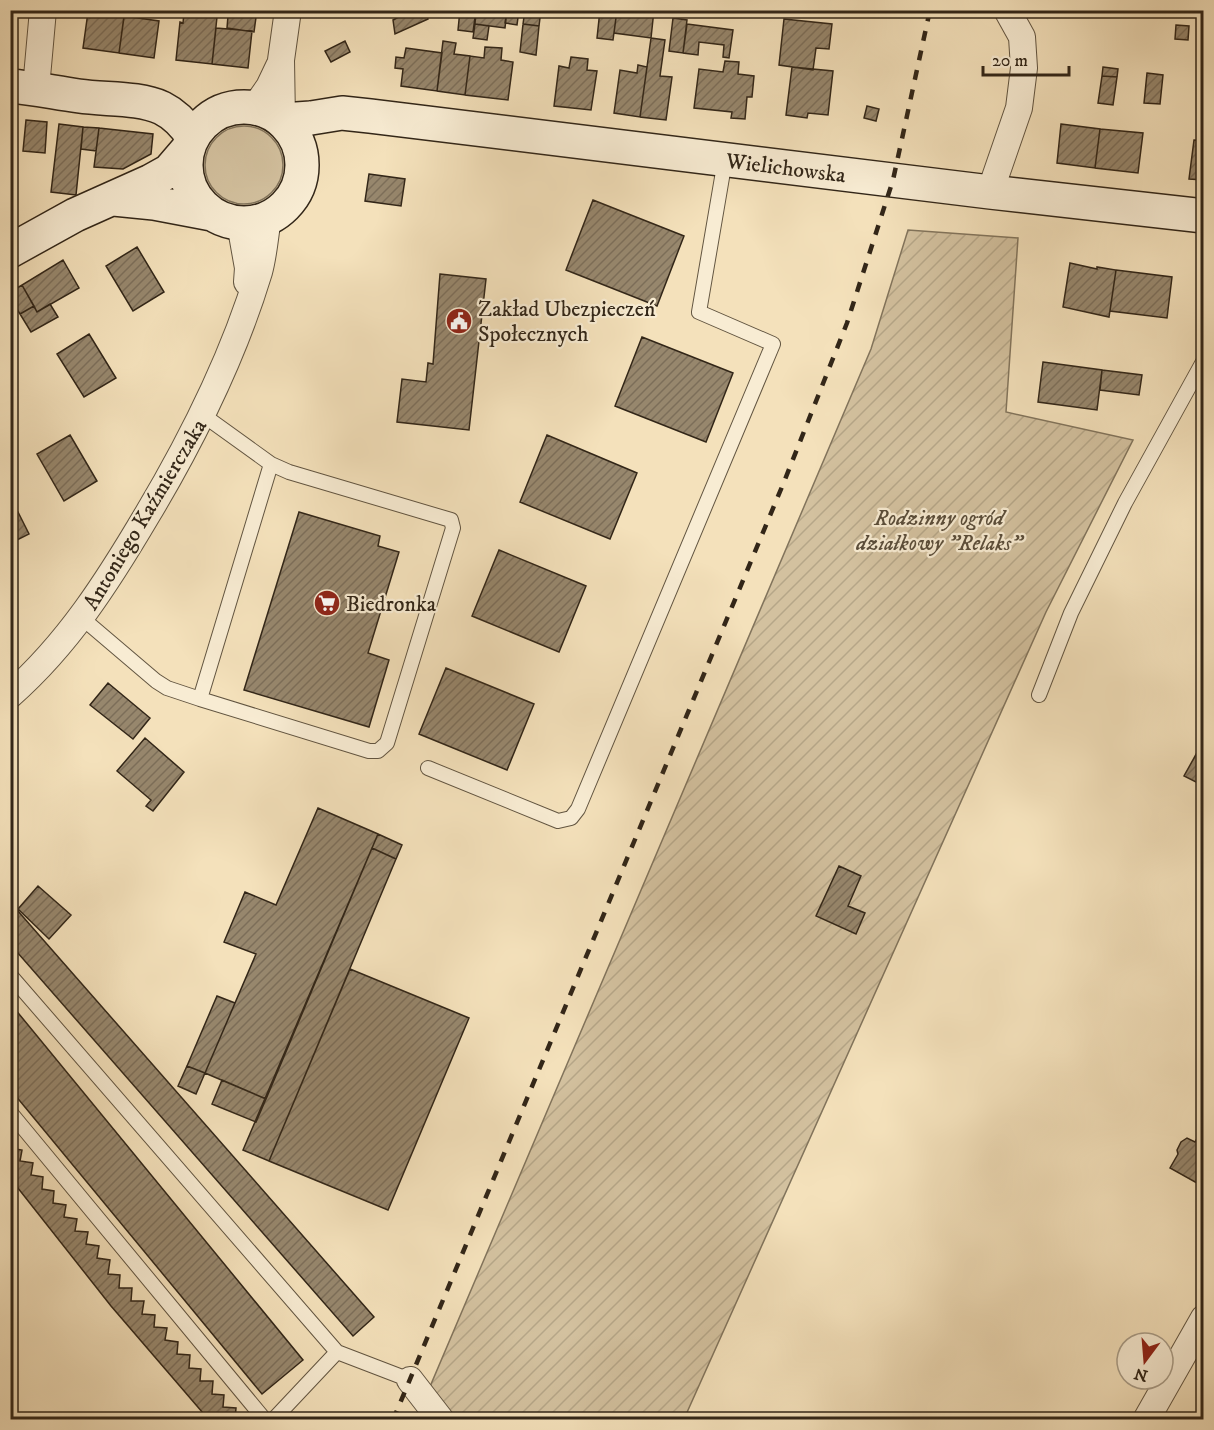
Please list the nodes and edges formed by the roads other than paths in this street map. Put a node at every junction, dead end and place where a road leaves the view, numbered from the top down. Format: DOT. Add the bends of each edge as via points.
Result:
graph roads {
  1 [pos="43,10"];
  2 [pos="288,10"];
  3 [pos="1007,10"];
  4 [pos="23,87"];
  5 [pos="254,112"];
  6 [pos="370,116"];
  7 [pos="190,143"];
  8 [pos="302,158"];
  9 [pos="725,160"];
  10 [pos="990,192"];
  11 [pos="114,199"];
  12 [pos="1203,216"];
  13 [pos="240,218"];
  14 [pos="10,251"];
  15 [pos="1203,360"];
  16 [pos="203,415"];
  17 [pos="271,464"];
  18 [pos="82,618"];
  19 [pos="10,695"];
  20 [pos="1039,695"];
  21 [pos="200,699"];
  22 [pos="428,768"];
  23 [pos="10,975"];
  24 [pos="10,1112"];
  25 [pos="1203,1318"];
  26 [pos="337,1352"];
  27 [pos="410,1380"];
  28 [pos="265,1419"];
  29 [pos="273,1419"];
  30 [pos="441,1419"];
  31 [pos="1146,1419"];
  1 -- 4 [label="street"];
  2 -- 5 [label="street" via="281,60"];
  3 -- 10 [label="street" via="1022,37 1024,68 1019,108"];
  4 -- 5 [label="street, Wielichowska" via="80,81 137,87"];
  4 -- 7 [label="street" via="161,108 181,120"];
  5 -- 6 [label="street, Wielichowska" via="311,118 342,113"];
  5 -- 7 [label="street" via="207,120"];
  5 -- 8 [label="street" via="291,130"];
  6 -- 8 [label="street, Wielichowska" via="334,126 316,138"];
  6 -- 9 [label="street, Wielichowska"];
  7 -- 11 [label="street" via="169,171"];
  7 -- 13 [label="street" via="185,164 192,192 201,204"];
  8 -- 13 [label="street" via="298,186 281,210"];
  9 -- 10 [label="street, Wielichowska"];
  9 -- 22 [label="lane" via="699,312 772,344 578,809 571,818 558,821"];
  10 -- 12 [label="street, Wielichowska"];
  11 -- 13 [label="street"];
  11 -- 14 [label="street" via="75,215"];
  13 -- 16 [label="street, Antoniego Kaźmierczaka" via="248,268 244,312"];
  15 -- 20 [label="lane" via="1125,503 1071,613"];
  16 -- 17 [label="lane"];
  16 -- 18 [label="street, Antoniego Kaźmierczaka" via="116,568"];
  17 -- 21 [label="lane"];
  17 -- 21 [label="lane" via="451,520 453,528 387,742 378,751"];
  18 -- 19 [label="street, Antoniego Kaźmierczaka" via="36,672"];
  18 -- 21 [label="lane" via="156,681"];
  23 -- 26 [label="lane"];
  24 -- 28 [label="lane"];
  25 -- 31 [label="street"];
  26 -- 27 [label="lane"];
  26 -- 29 [label="lane"];
  27 -- 30 [label="street"];
}
